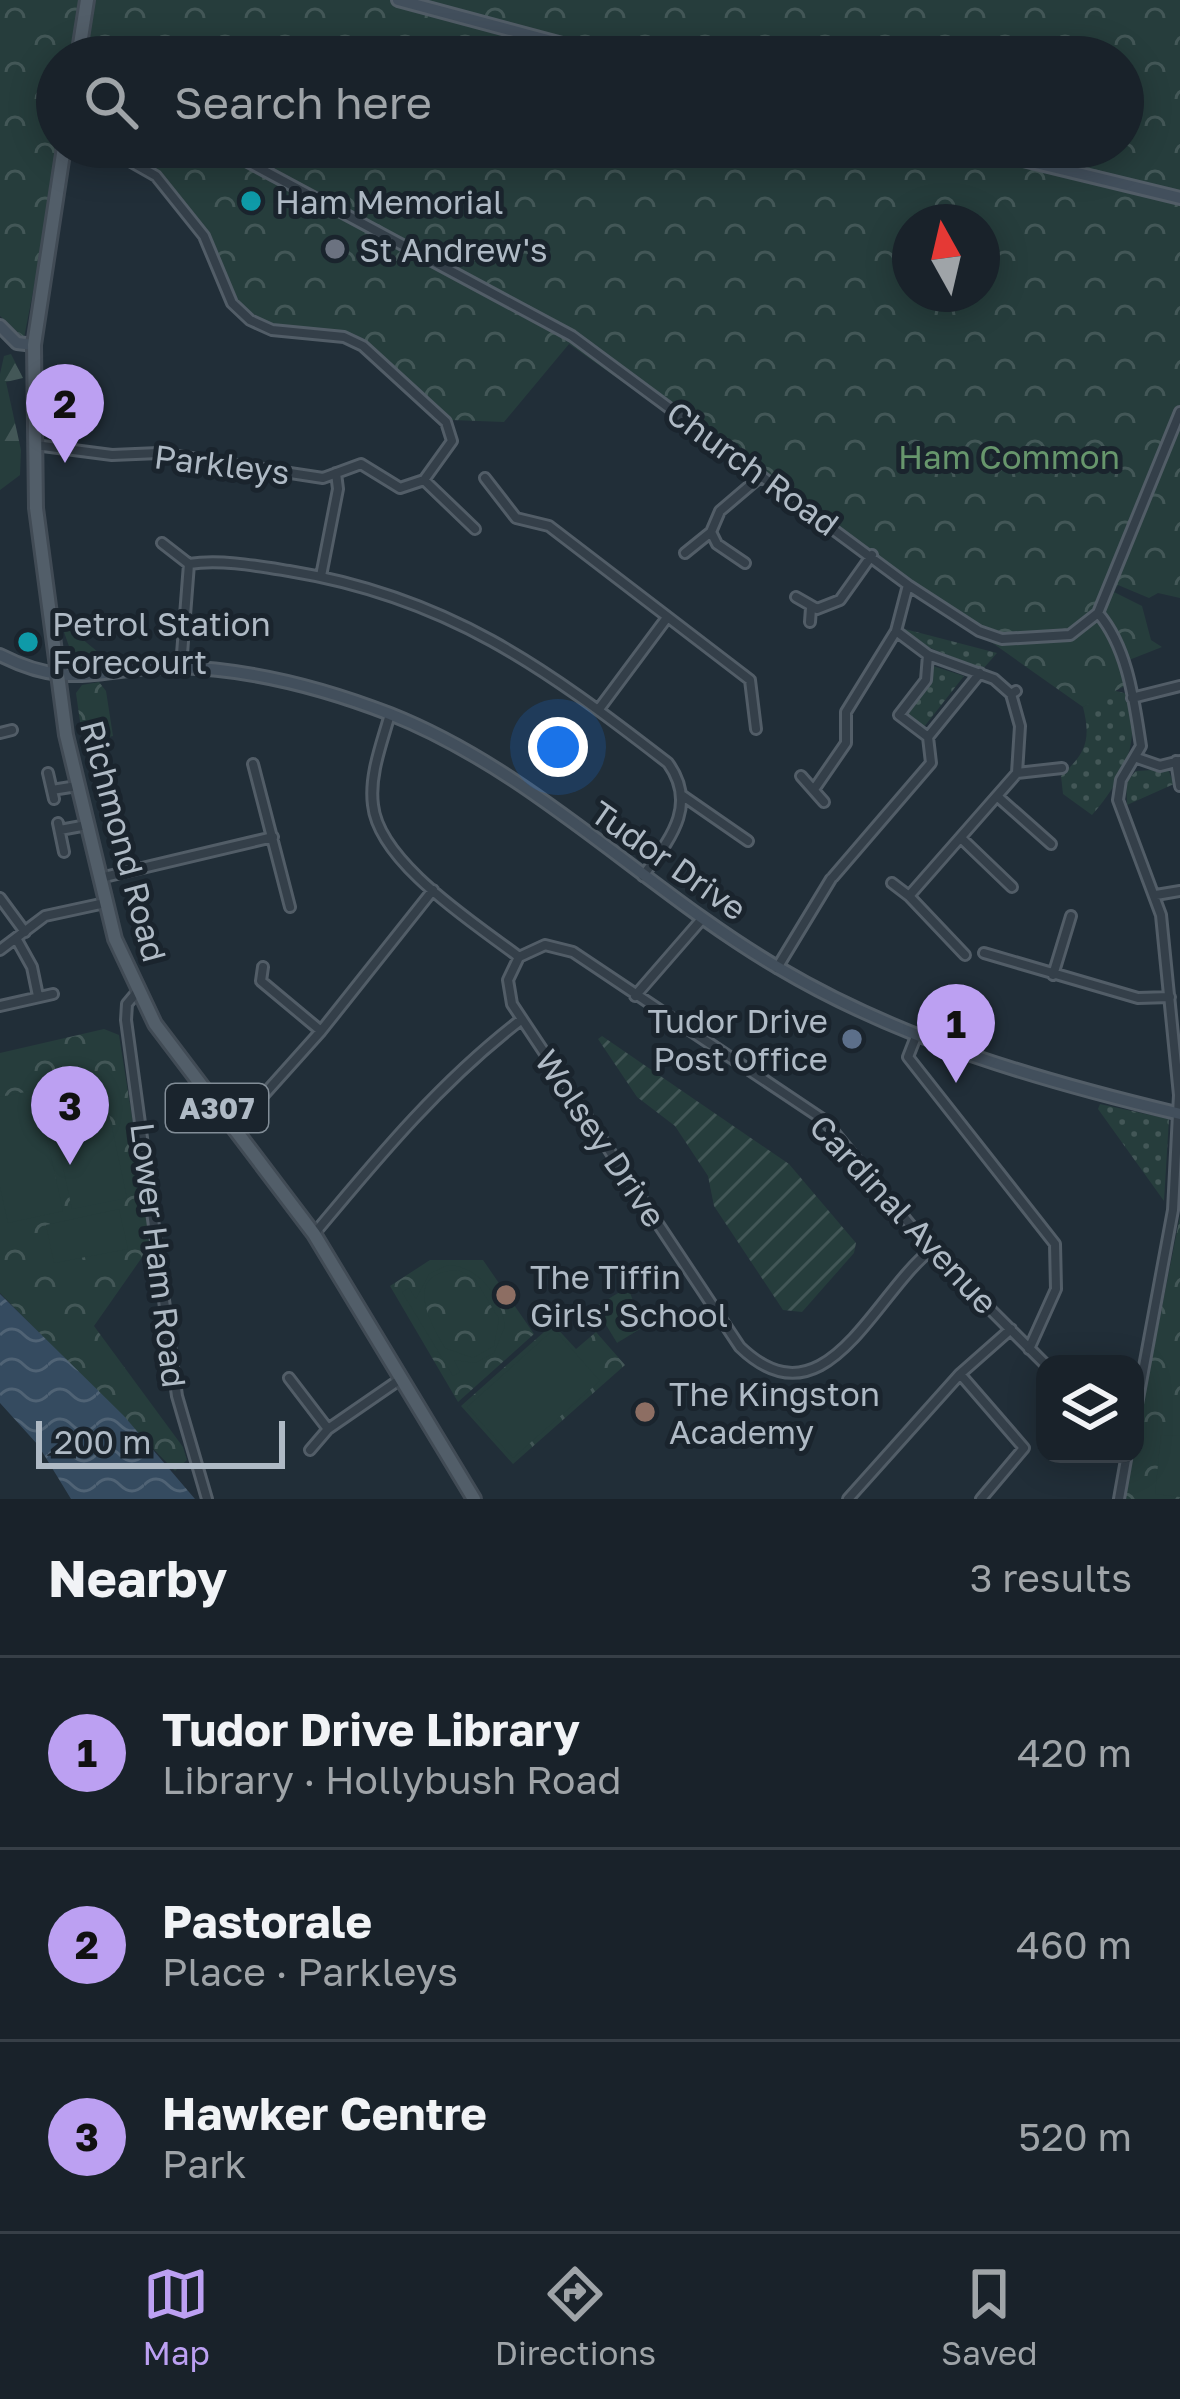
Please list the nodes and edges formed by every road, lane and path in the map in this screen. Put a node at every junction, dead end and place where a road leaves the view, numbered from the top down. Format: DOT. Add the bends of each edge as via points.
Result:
graph roads {
  1 [pos="87,0"];
  2 [pos="398,0"];
  3 [pos="82,36"];
  4 [pos="533,36"];
  5 [pos="61,168"];
  6 [pos="143,168"];
  7 [pos="260,168"];
  8 [pos="1056,168"];
  9 [pos="1180,198"];
  10 [pos="0,326"];
  11 [pos="34,345"];
  12 [pos="1180,412"];
  13 [pos="35,446"];
  14 [pos="336,473"];
  15 [pos="761,476"];
  16 [pos="484,478"];
  17 [pos="424,480"];
  18 [pos="476,529"];
  19 [pos="711,532"];
  20 [pos="162,543"];
  21 [pos="685,553"];
  22 [pos="872,555"];
  23 [pos="745,563"];
  24 [pos="189,564"];
  25 [pos="321,576"];
  26 [pos="908,585"];
  27 [pos="796,597"];
  28 [pos="811,608"];
  29 [pos="1098,613"];
  30 [pos="667,620"];
  31 [pos="810,622"];
  32 [pos="896,631"];
  33 [pos="0,655"];
  34 [pos="928,655"];
  35 [pos="181,667"];
  36 [pos="980,674"];
  37 [pos="57,677"];
  38 [pos="1180,686"];
  39 [pos="1132,698"];
  40 [pos="598,709"];
  41 [pos="389,714"];
  42 [pos="756,729"];
  43 [pos="12,730"];
  44 [pos="0,733"];
  45 [pos="928,737"];
  46 [pos="1137,758"];
  47 [pos="1178,761"];
  48 [pos="253,764"];
  49 [pos="1062,768"];
  50 [pos="48,773"];
  51 [pos="1017,773"];
  52 [pos="801,776"];
  53 [pos="77,786"];
  54 [pos="1180,786"];
  55 [pos="815,788"];
  56 [pos="683,796"];
  57 [pos="998,797"];
  58 [pos="824,802"];
  59 [pos="86,825"];
  60 [pos="273,837"];
  61 [pos="962,839"];
  62 [pos="748,841"];
  63 [pos="1051,844"];
  64 [pos="64,852"];
  65 [pos="643,876"];
  66 [pos="100,878"];
  67 [pos="892,884"];
  68 [pos="1012,886"];
  69 [pos="433,890"];
  70 [pos="1180,891"];
  71 [pos="1156,895"];
  72 [pos="909,896"];
  73 [pos="0,898"];
  74 [pos="106,903"];
  75 [pos="290,907"];
  76 [pos="1071,916"];
  77 [pos="702,919"];
  78 [pos="21,936"];
  79 [pos="0,950"];
  80 [pos="984,953"];
  81 [pos="965,955"];
  82 [pos="519,957"];
  83 [pos="263,967"];
  84 [pos="777,968"];
  85 [pos="1053,975"];
  86 [pos="53,994"];
  87 [pos="139,995"];
  88 [pos="38,996"];
  89 [pos="634,996"];
  90 [pos="1170,997"];
  91 [pos="0,1006"];
  92 [pos="522,1019"];
  93 [pos="1176,1021"];
  94 [pos="321,1031"];
  95 [pos="917,1034"];
  96 [pos="1179,1114"];
  97 [pos="233,1129"];
  98 [pos="314,1234"];
  99 [pos="932,1250"];
  100 [pos="1011,1329"];
  101 [pos="1029,1348"];
  102 [pos="1036,1355"];
  103 [pos="1144,1358"];
  104 [pos="961,1374"];
  105 [pos="290,1378"];
  106 [pos="403,1378"];
  107 [pos="328,1430"];
  108 [pos="310,1450"];
  109 [pos="1125,1463"];
  110 [pos="208,1499"];
  111 [pos="473,1499"];
  112 [pos="848,1499"];
  113 [pos="981,1499"];
  114 [pos="1119,1499"];
  1 -- 3 [label="main road"];
  2 -- 4 [label="street"];
  5 -- 11 [label="main road, A307"];
  6 -- 17 [label="street" via="205,236 232,303 250,320 363,346 446,422 452,442"];
  7 -- 15 [label="street, Church Road" via="549,321"];
  8 -- 9 [label="street"];
  10 -- 11 [label="street" via="17,343"];
  11 -- 13 [label="main road, A307"];
  12 -- 29 [label="street"];
  13 -- 14 [label="street, Parkleys" via="160,453 323,478"];
  13 -- 37 [label="main road, Richmond Road / A307"];
  14 -- 17 [label="street, Parkleys" via="361,464 389,483 412,488"];
  14 -- 25 [label="street, Parkleys"];
  15 -- 19 [label="street" via="720,511"];
  15 -- 22 [label="street, Church Road"];
  16 -- 30 [label="street" via="516,518 549,526"];
  17 -- 18 [label="street"];
  19 -- 21 [label="street"];
  19 -- 23 [label="street"];
  20 -- 24 [label="street"];
  22 -- 26 [label="street, Church Road"];
  22 -- 28 [label="street" via="840,600"];
  24 -- 25 [label="street"];
  24 -- 35 [label="street"];
  25 -- 40 [label="street" via="457,620"];
  26 -- 29 [label="street, Church Road" via="1003,639 1070,634"];
  26 -- 32 [label="street"];
  27 -- 28 [label="street"];
  28 -- 31 [label="street"];
  29 -- 39 [label="street" via="1115,634"];
  30 -- 40 [label="street"];
  30 -- 42 [label="street" via="750,680"];
  32 -- 34 [label="street"];
  32 -- 55 [label="street" via="846,712 846,743"];
  33 -- 37 [label="street"];
  34 -- 36 [label="street"];
  34 -- 45 [label="street" via="926,680 899,715"];
  35 -- 37 [label="street, Tudor Drive"];
  35 -- 41 [label="street, Tudor Drive" via="281,681"];
  36 -- 45 [label="street"];
  36 -- 51 [label="street" via="1014,693"];
  37 -- 53 [label="main road, Richmond Road / A307"];
  38 -- 39 [label="street"];
  39 -- 46 [label="street"];
  40 -- 56 [label="street" via="668,763"];
  41 -- 65 [label="street, Tudor Drive" via="462,748"];
  41 -- 69 [label="street" via="372,786 376,821"];
  43 -- 44 [label="street"];
  45 -- 84 [label="street" via="931,763 832,878"];
  46 -- 47 [label="street" via="1160,766"];
  46 -- 71 [label="street" via="1118,800"];
  47 -- 54 [label="street"];
  48 -- 60 [label="street"];
  49 -- 51 [label="street"];
  50 -- 53 [label="street" via="53,795"];
  51 -- 57 [label="street"];
  52 -- 55 [label="street"];
  53 -- 59 [label="main road, Richmond Road / A307"];
  55 -- 58 [label="street"];
  56 -- 62 [label="street"];
  56 -- 65 [label="street" via="679,822"];
  57 -- 61 [label="street"];
  57 -- 63 [label="street"];
  59 -- 64 [label="street" via="59,827"];
  59 -- 66 [label="main road, Richmond Road / A307"];
  60 -- 66 [label="street"];
  60 -- 75 [label="street"];
  61 -- 68 [label="street"];
  61 -- 72 [label="street"];
  65 -- 77 [label="street, Tudor Drive"];
  66 -- 74 [label="main road, Richmond Road / A307"];
  67 -- 72 [label="street"];
  69 -- 82 [label="street"];
  69 -- 94 [label="street"];
  70 -- 71 [label="street"];
  71 -- 90 [label="street"];
  72 -- 81 [label="street"];
  73 -- 78 [label="street"];
  74 -- 78 [label="street" via="45,916"];
  74 -- 87 [label="main road, Richmond Road / A307"];
  76 -- 85 [label="street"];
  77 -- 84 [label="street, Tudor Drive"];
  77 -- 89 [label="street"];
  78 -- 79 [label="street"];
  78 -- 88 [label="street"];
  80 -- 85 [label="street"];
  82 -- 89 [label="street, Cardinal Avenue" via="545,945 565,948"];
  82 -- 92 [label="street" via="507,988"];
  83 -- 94 [label="street" via="261,981"];
  84 -- 95 [label="street, Tudor Drive"];
  85 -- 90 [label="street" via="1138,998"];
  86 -- 88 [label="street"];
  87 -- 97 [label="main road, Richmond Road / A307"];
  87 -- 110 [label="street, Lower Ham Road" via="127,1007 177,1396"];
  88 -- 91 [label="street"];
  89 -- 99 [label="street, Cardinal Avenue" via="824,1120"];
  90 -- 93 [label="street"];
  92 -- 98 [label="street" via="440,1087"];
  92 -- 99 [label="street, Wolsey Drive" via="756,1363 784,1373 824,1367"];
  93 -- 96 [label="street"];
  94 -- 97 [label="street"];
  95 -- 96 [label="street, Tudor Drive" via="1097,1096"];
  95 -- 101 [label="street" via="908,1057 1054,1244 1056,1289"];
  96 -- 103 [label="street" via="1174,1210"];
  97 -- 98 [label="main road, Richmond Road / A307"];
  98 -- 106 [label="main road, Richmond Road / A307"];
  99 -- 100 [label="street, Cardinal Avenue"];
  100 -- 101 [label="street, Cardinal Avenue"];
  100 -- 104 [label="street"];
  101 -- 102 [label="street, Cardinal Avenue"];
  104 -- 112 [label="street"];
  104 -- 113 [label="street" via="1024,1448"];
  105 -- 107 [label="street"];
  106 -- 107 [label="street"];
  106 -- 111 [label="main road, Richmond Road / A307"];
  107 -- 108 [label="street"];
  109 -- 114 [label="street"];
}
